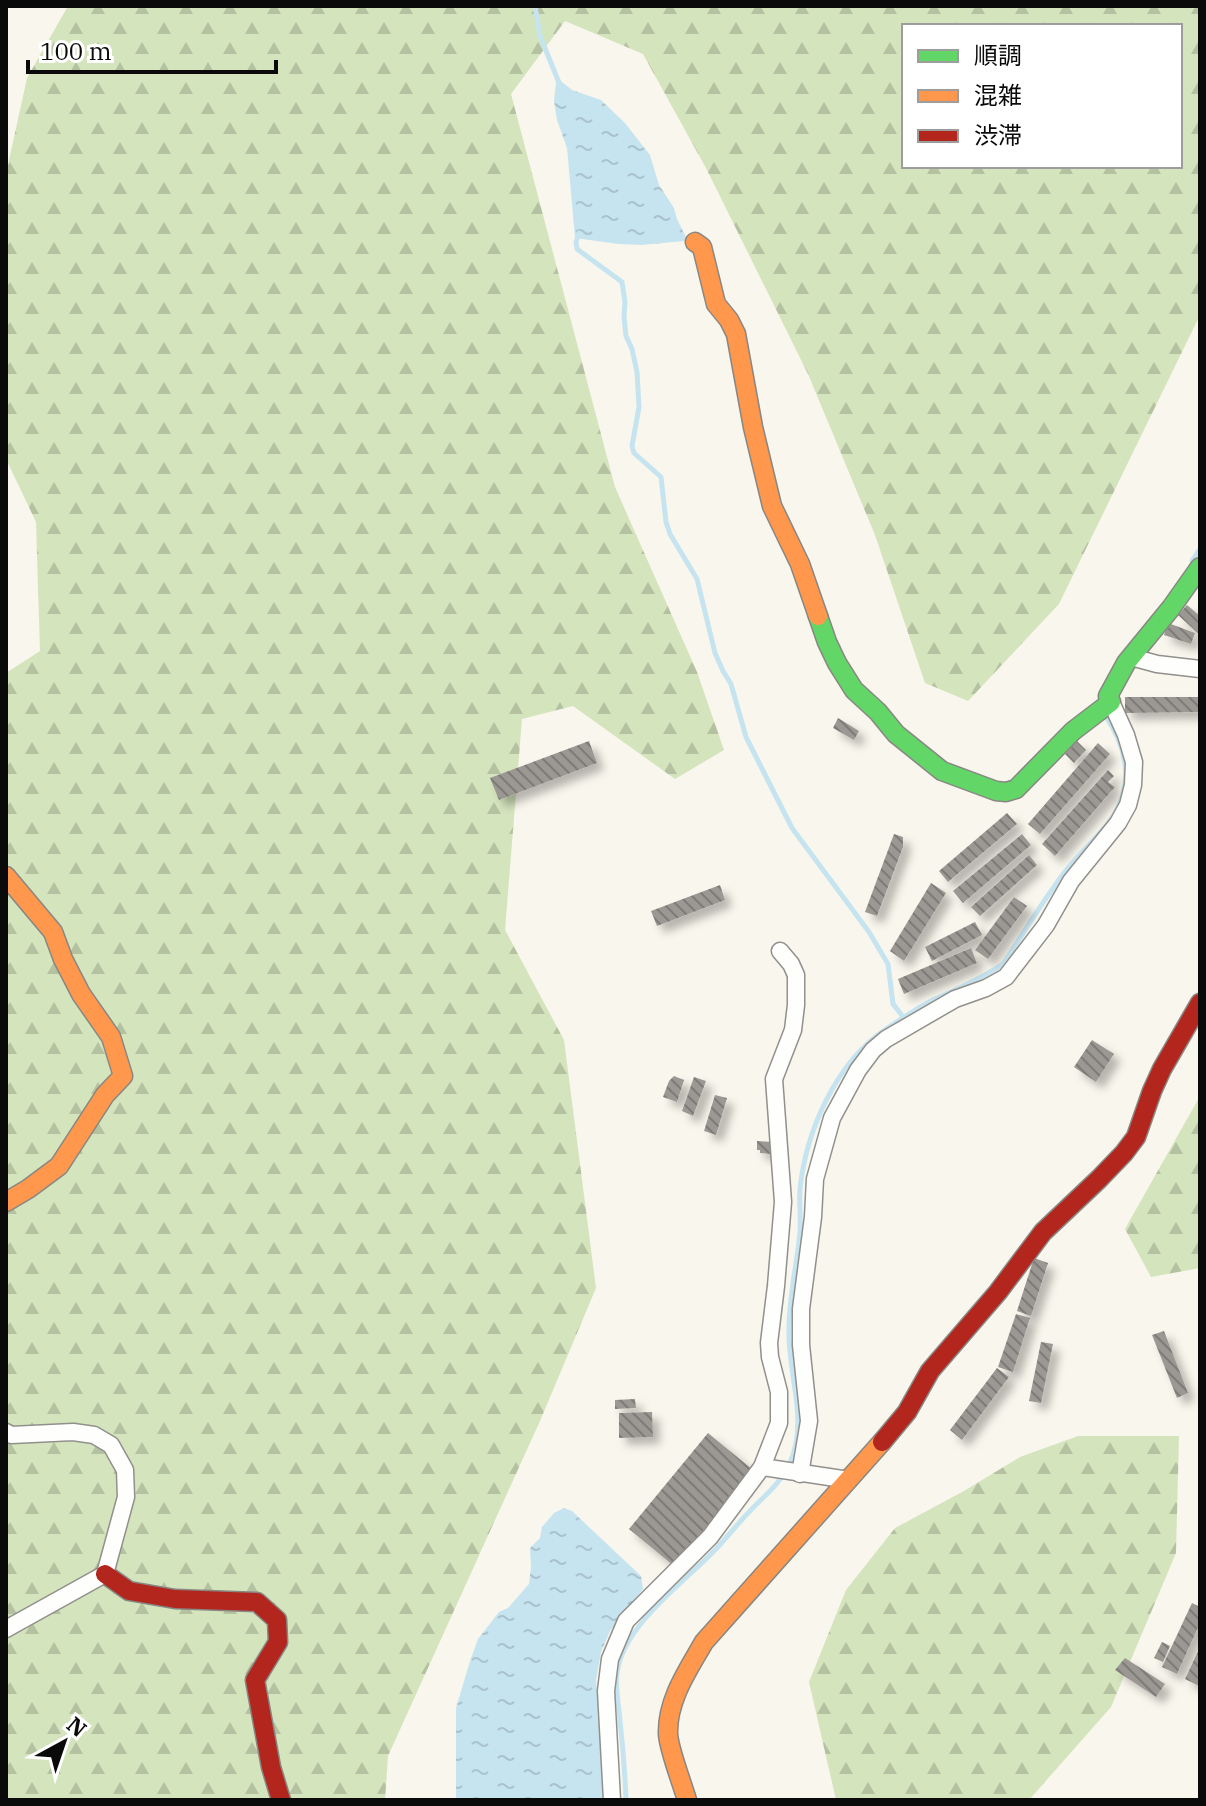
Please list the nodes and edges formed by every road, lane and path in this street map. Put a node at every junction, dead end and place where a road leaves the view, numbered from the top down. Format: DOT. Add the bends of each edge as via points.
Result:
graph roads {
  1 [pos="695,242"];
  2 [pos="1200,567"];
  3 [pos="1131,657"];
  4 [pos="1200,669"];
  5 [pos="1103,707"];
  6 [pos="6,876"];
  7 [pos="780,951"];
  8 [pos="1200,1003"];
  9 [pos="799,1194"];
  10 [pos="6,1202"];
  11 [pos="6,1432"];
  12 [pos="768,1469"];
  13 [pos="797,1474"];
  14 [pos="849,1480"];
  15 [pos="105,1574"];
  16 [pos="6,1629"];
  17 [pos="281,1800"];
  18 [pos="612,1800"];
  19 [pos="687,1800"];
  1 -- 5 [label="street" via="702,247 716,304 736,334 772,506 800,564 827,642 854,690 930,763 1006,792 1016,789"];
  2 -- 3 [label="street"];
  3 -- 4 [label="street"];
  3 -- 5 [label="street"];
  5 -- 9 [label="street" via="1126,735 1134,762 1128,805 1118,823 1006,977 955,999 873,1050 832,1118 815,1179"];
  6 -- 10 [label="street" via="53,932 81,994 111,1037 123,1076 59,1166"];
  7 -- 9 [label="street" via="796,975 796,1005 793,1030 774,1079"];
  8 -- 14 [label="street" via="1157,1080 1136,1137 1043,1232"];
  9 -- 12 [label="street" via="776,1286 769,1343 780,1407"];
  9 -- 13 [label="street" via="813,1217 801,1309 809,1421"];
  11 -- 15 [label="street" via="73,1432 111,1445 125,1470 126,1497"];
  12 -- 13 [label="street"];
  12 -- 18 [label="street" via="710,1537 626,1621 610,1659 606,1691"];
  13 -- 14 [label="street"];
  14 -- 19 [label="street" via="704,1642 684,1677 670,1709 668,1736"];
  15 -- 16 [label="street"];
  15 -- 17 [label="street" via="129,1591 175,1599 257,1602 277,1620 278,1642 255,1680"];
}
